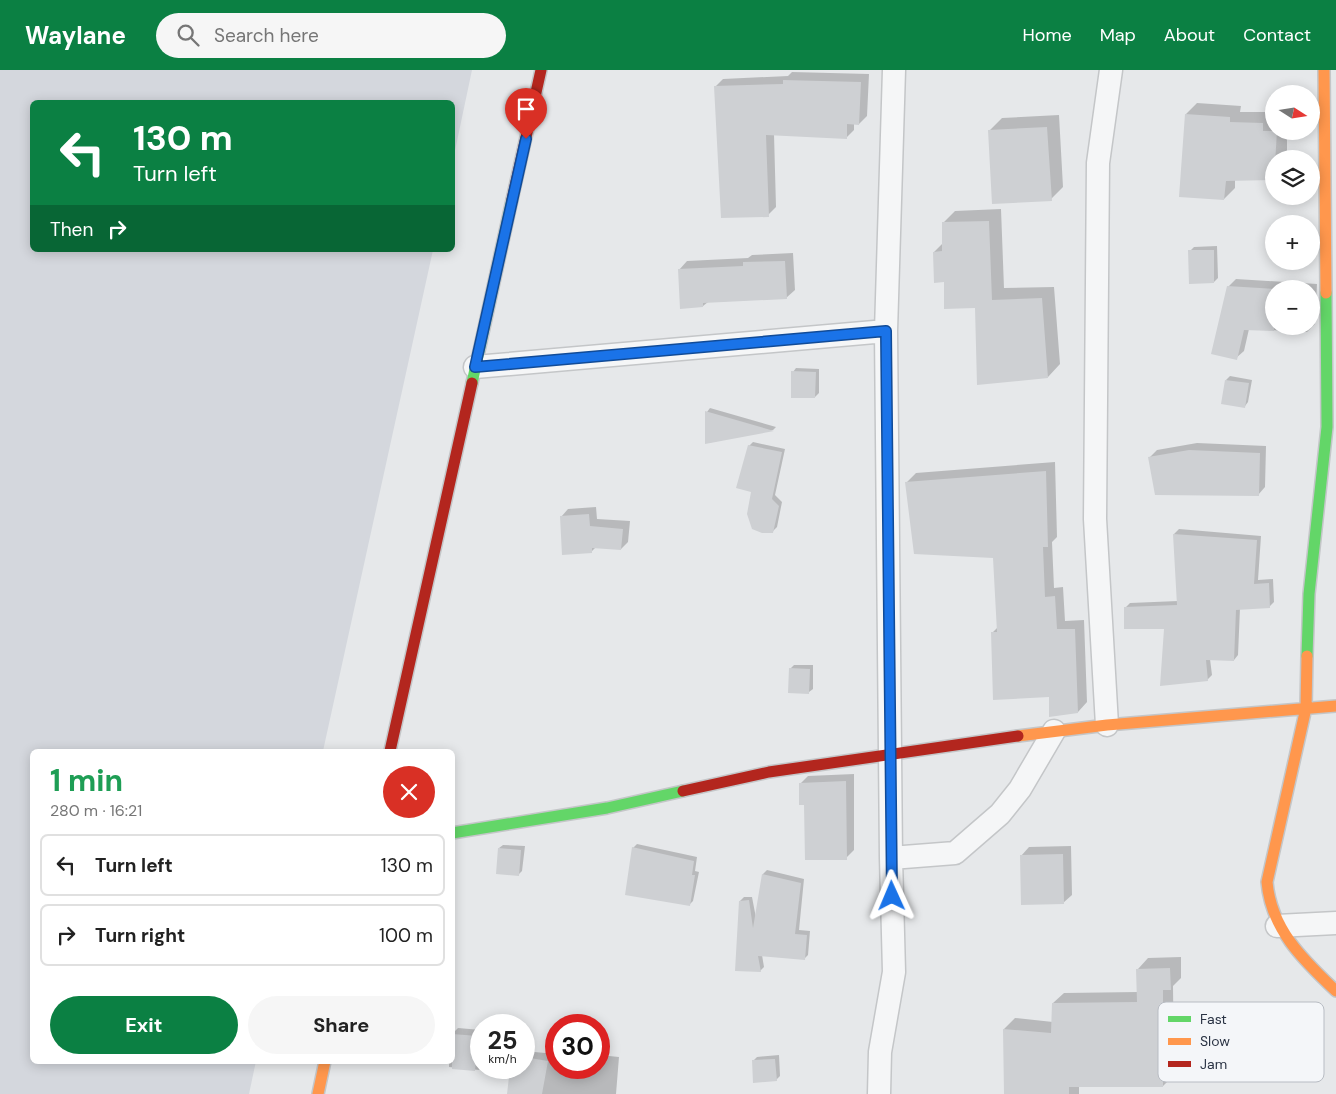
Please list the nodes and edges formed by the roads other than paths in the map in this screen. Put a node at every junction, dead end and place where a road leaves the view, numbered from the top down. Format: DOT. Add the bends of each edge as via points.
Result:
graph roads {
  1 [pos="541,70"];
  2 [pos="894,70"];
  3 [pos="1111,70"];
  4 [pos="1324,70"];
  5 [pos="886,331"];
  6 [pos="475,367"];
  7 [pos="1336,706"];
  8 [pos="1306,708"];
  9 [pos="1107,726"];
  10 [pos="1054,731"];
  11 [pos="390,749"];
  12 [pos="891,754"];
  13 [pos="455,833"];
  14 [pos="891,858"];
  15 [pos="1336,923"];
  16 [pos="1277,926"];
  17 [pos="1336,991"];
  18 [pos="324,1064"];
  19 [pos="318,1094"];
  20 [pos="879,1094"];
  1 -- 6 [label="street"];
  2 -- 5 [label="street"];
  3 -- 9 [label="street" via="1098,163 1095,509"];
  4 -- 8 [label="street" via="1327,418 1309,594"];
  5 -- 6 [label="street"];
  5 -- 12 [label="street"];
  6 -- 11 [label="street"];
  7 -- 8 [label="street"];
  8 -- 9 [label="street"];
  8 -- 16 [label="street" via="1267,882 1267,896"];
  9 -- 10 [label="street"];
  10 -- 12 [label="street"];
  10 -- 14 [label="street" via="1020,789 1000,814 955,853"];
  12 -- 13 [label="street" via="769,772 607,808"];
  12 -- 14 [label="street"];
  14 -- 20 [label="street" via="894,972 880,1052"];
  15 -- 16 [label="street"];
  16 -- 17 [label="street"];
  18 -- 19 [label="street"];
}
